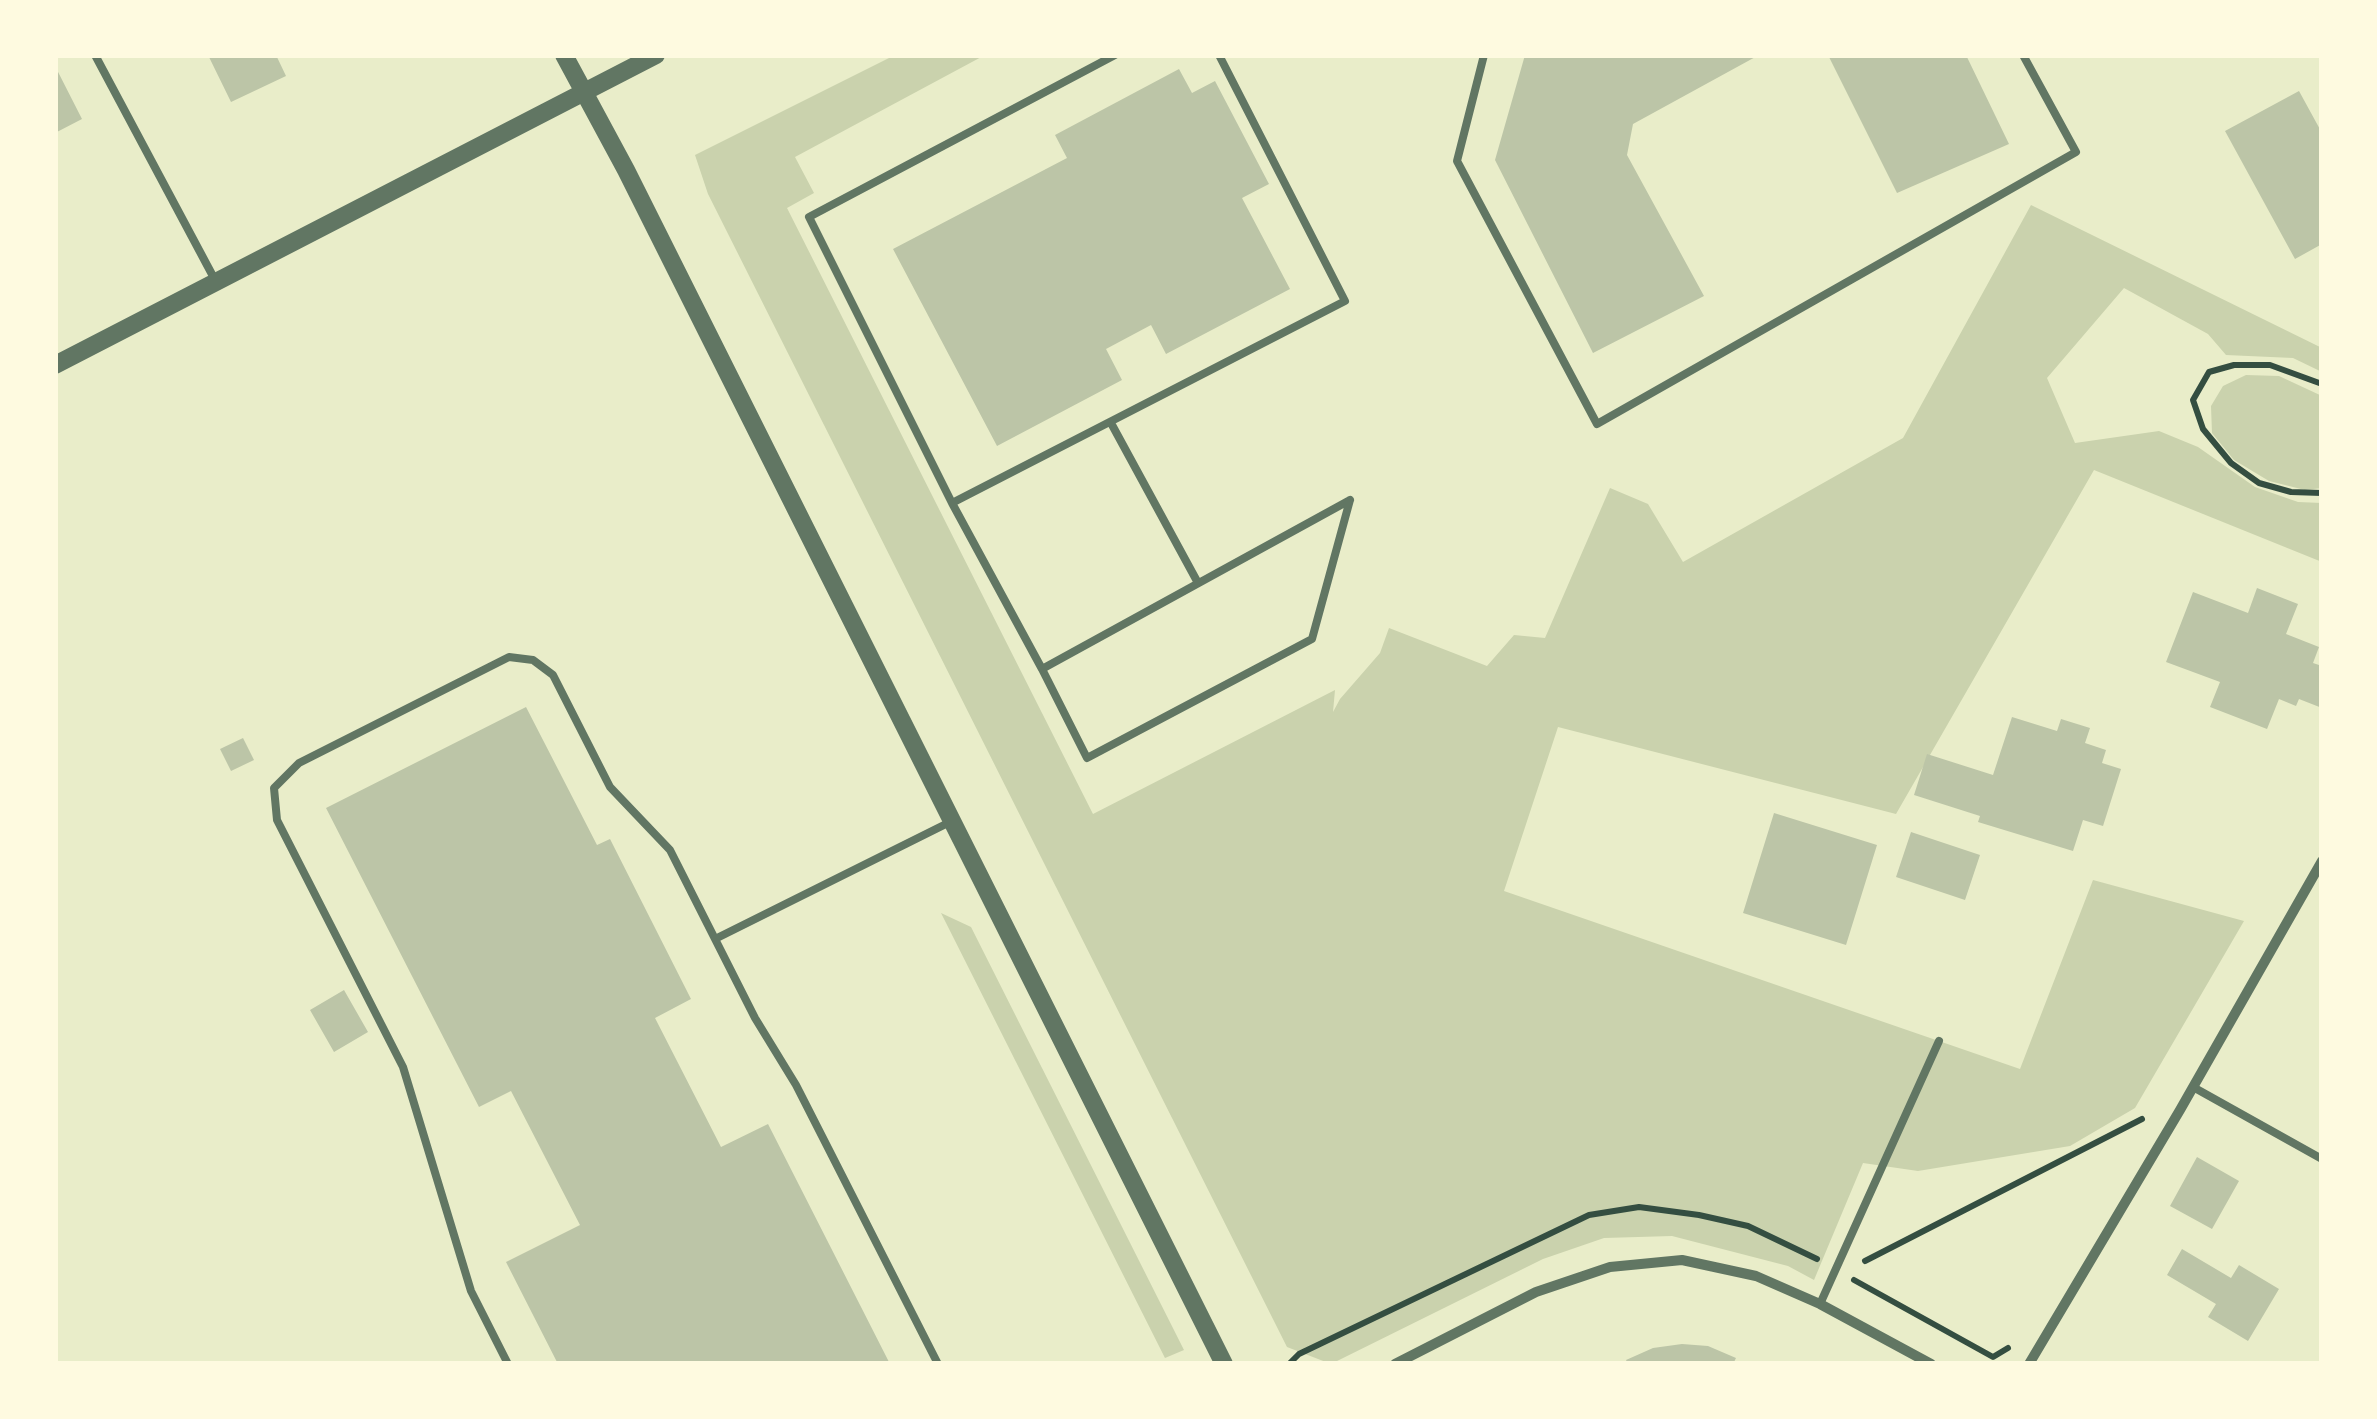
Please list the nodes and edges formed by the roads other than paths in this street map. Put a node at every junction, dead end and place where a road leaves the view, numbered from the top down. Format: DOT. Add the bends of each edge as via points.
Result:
graph roads {
  1 [pos="94,55"];
  2 [pos="564,55"];
  3 [pos="656,55"];
  4 [pos="1114,55"];
  5 [pos="1219,55"];
  6 [pos="1484,55"];
  7 [pos="2023,55"];
  8 [pos="582,92"];
  9 [pos="216,282"];
  10 [pos="55,365"];
  11 [pos="1111,423"];
  12 [pos="952,502"];
  13 [pos="1198,583"];
  14 [pos="1042,669"];
  15 [pos="952,821"];
  16 [pos="2322,862"];
  17 [pos="716,939"];
  18 [pos="1939,1042"];
  19 [pos="2193,1086"];
  20 [pos="2322,1159"];
  21 [pos="1820,1304"];
  22 [pos="508,1364"];
  23 [pos="938,1364"];
  24 [pos="1224,1364"];
  25 [pos="1395,1364"];
  26 [pos="1931,1364"];
  27 [pos="2028,1364"];
  1 -- 9 [label="lane"];
  2 -- 8 [label="street"];
  3 -- 8 [label="street"];
  4 -- 12 [label="lane" via="809,217"];
  5 -- 11 [label="lane" via="1344,300"];
  6 -- 7 [label="lane" via="1457,161 1597,424 2076,152"];
  8 -- 9 [label="street"];
  8 -- 15 [label="street"];
  9 -- 10 [label="street"];
  11 -- 12 [label="lane"];
  11 -- 13 [label="lane"];
  12 -- 14 [label="lane"];
  13 -- 14 [label="lane"];
  13 -- 14 [label="lane" via="1350,500 1312,639 1087,758"];
  15 -- 17 [label="lane"];
  15 -- 24 [label="street"];
  16 -- 19 [label="street"];
  17 -- 22 [label="lane" via="670,850 610,787 554,675 533,660 508,658 299,763 274,788 277,820 403,1067 470,1291"];
  17 -- 23 [label="lane"];
  18 -- 21 [label="lane"];
  19 -- 20 [label="lane"];
  19 -- 27 [label="street"];
  21 -- 25 [label="street" via="1756,1276 1682,1260 1610,1267 1536,1292"];
  21 -- 26 [label="street"];
}
